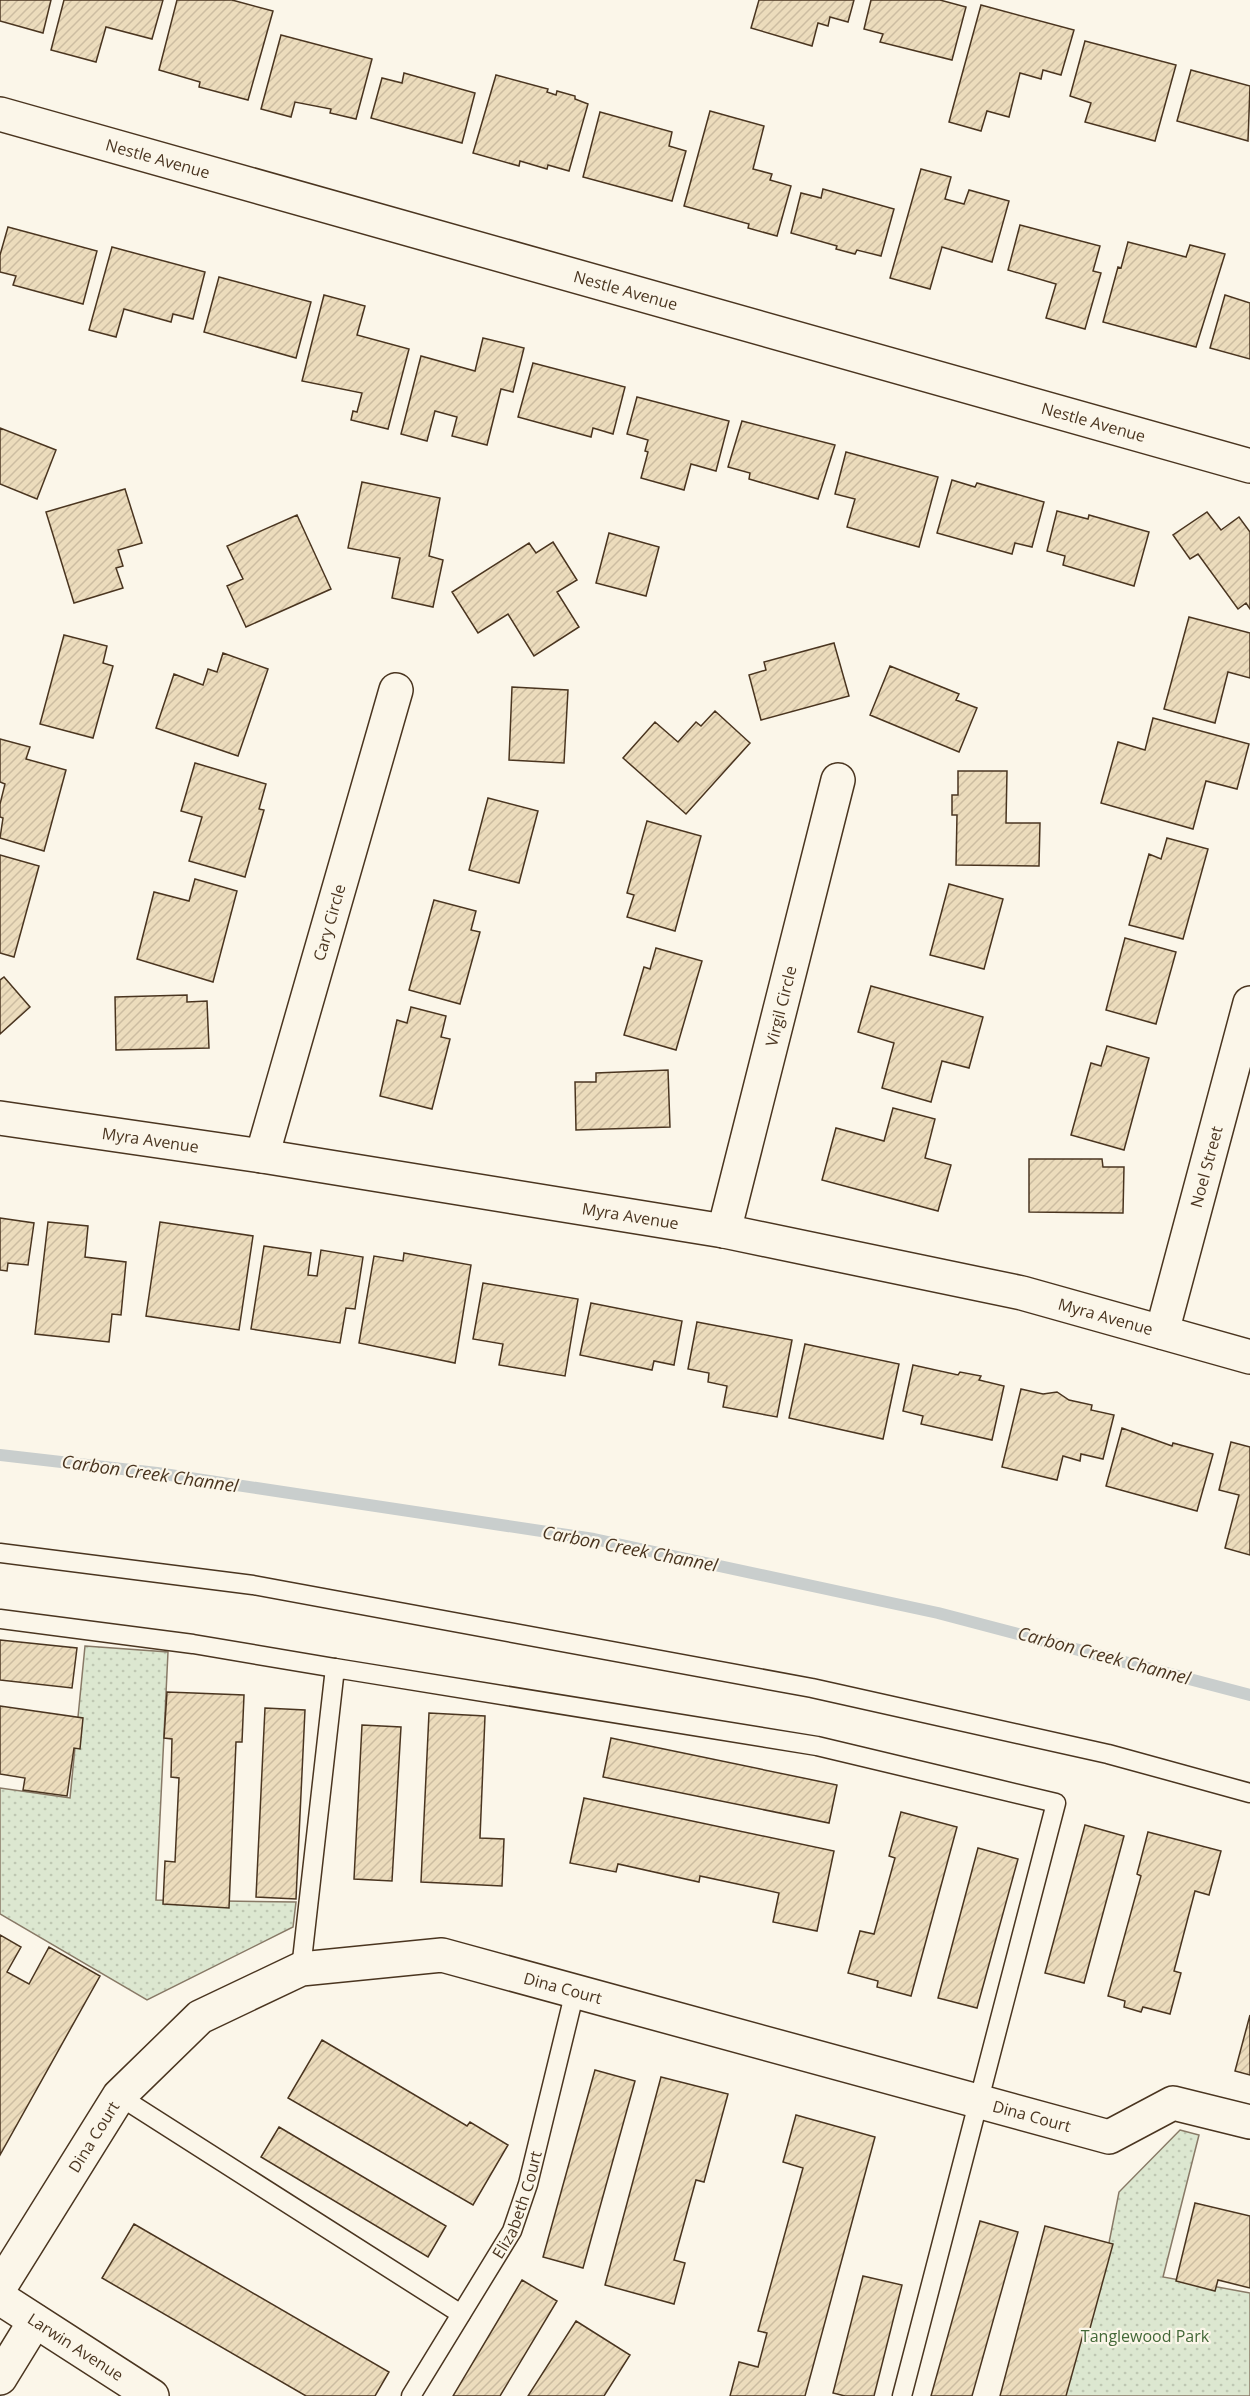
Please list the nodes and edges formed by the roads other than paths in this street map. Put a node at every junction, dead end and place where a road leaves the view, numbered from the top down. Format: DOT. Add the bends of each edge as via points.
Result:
graph roads {
  1 [pos="0,114"];
  2 [pos="1250,466"];
  3 [pos="396,690"];
  4 [pos="838,780"];
  5 [pos="1250,1003"];
  6 [pos="0,1118"];
  7 [pos="262,1156"];
  8 [pos="724,1231"];
  9 [pos="1162,1332"];
  10 [pos="1250,1357"];
  11 [pos="0,1552"];
  12 [pos="0,1619"];
  13 [pos="335,1668"];
  14 [pos="1250,1793"];
  15 [pos="301,1969"];
  16 [pos="575,1991"];
  17 [pos="119,2096"];
  18 [pos="980,2102"];
  19 [pos="1250,2122"];
  20 [pos="0,2287"];
  21 [pos="0,2298"];
  22 [pos="461,2314"];
  23 [pos="35,2320"];
  24 [pos="0,2378"];
  25 [pos="152,2396"];
  26 [pos="411,2396"];
  27 [pos="902,2396"];
  1 -- 2 [label="street, Nestle Avenue"];
  3 -- 7 [label="street, Cary Circle"];
  4 -- 8 [label="street, Virgil Circle"];
  5 -- 9 [label="street, Noel Street"];
  6 -- 7 [label="street, Myra Avenue"];
  7 -- 8 [label="street, Myra Avenue"];
  8 -- 9 [label="street, Myra Avenue" via="1022,1293"];
  9 -- 10 [label="street, Myra Avenue"];
  11 -- 14 [label="lane" via="253,1585 812,1688 1108,1754"];
  12 -- 13 [label="lane" via="193,1644"];
  13 -- 15 [label="lane"];
  13 -- 18 [label="lane" via="817,1746 1056,1803"];
  15 -- 16 [label="street, Dina Court" via="442,1955"];
  15 -- 17 [label="street, Dina Court" via="200,2017"];
  16 -- 18 [label="street, Dina Court"];
  16 -- 22 [label="lane, Elizabeth Court" via="528,2184 512,2231"];
  17 -- 20 [label="street, Dina Court"];
  17 -- 22 [label="lane"];
  18 -- 19 [label="street, Dina Court" via="1109,2137 1173,2103"];
  18 -- 27 [label="lane"];
  21 -- 23 [label="street, Larwin Avenue"];
  22 -- 26 [label="lane, Elizabeth Court"];
  23 -- 24 [label="street"];
  23 -- 25 [label="street, Larwin Avenue"];
}
